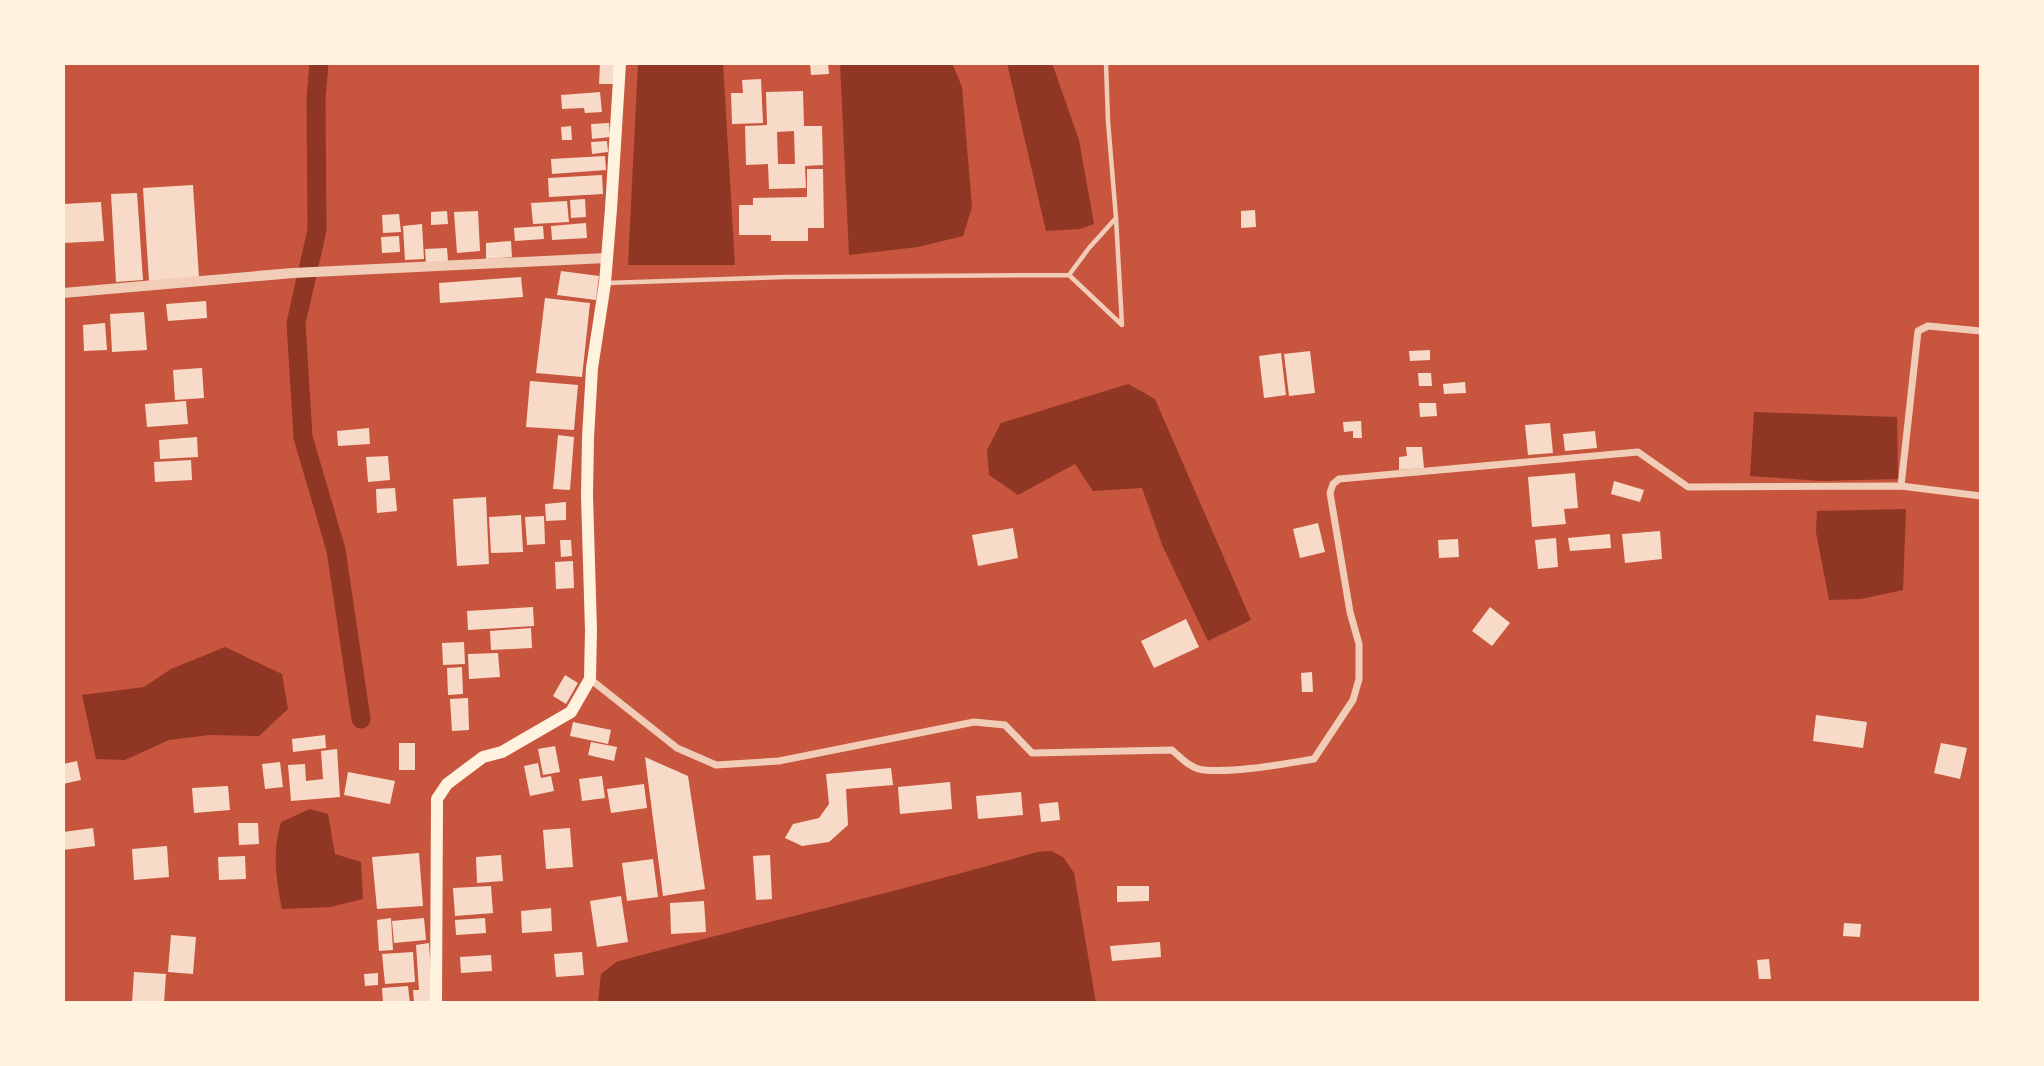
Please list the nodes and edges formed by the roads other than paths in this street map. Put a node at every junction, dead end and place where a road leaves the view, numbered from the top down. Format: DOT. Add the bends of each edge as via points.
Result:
graph roads {
  1 [pos="620,63"];
  2 [pos="1106,63"];
  3 [pos="1116,218"];
  4 [pos="606,258"];
  5 [pos="1069,275"];
  6 [pos="605,283"];
  7 [pos="63,293"];
  8 [pos="1981,331"];
  9 [pos="1902,486"];
  10 [pos="1981,496"];
  11 [pos="590,679"];
  12 [pos="436,1003"];
  1 -- 4 [label="main road"];
  2 -- 3 [label="lane"];
  3 -- 5 [label="lane"];
  3 -- 5 [label="lane" via="1122,325"];
  4 -- 6 [label="main road"];
  4 -- 7 [label="street" via="293,273"];
  5 -- 6 [label="lane"];
  6 -- 11 [label="main road" via="592,368 588,438"];
  8 -- 9 [label="street" via="1928,326 1918,331"];
  9 -- 10 [label="street"];
  9 -- 11 [label="street" via="1688,487 1638,452 1339,479 1331,493 1359,644 1359,679 1353,700 1314,759 1202,770 1172,750 1032,753 1005,724 974,722 779,761 716,765 677,748"];
  11 -- 12 [label="main road" via="571,712 502,752 484,757 447,784 437,799"];
}
